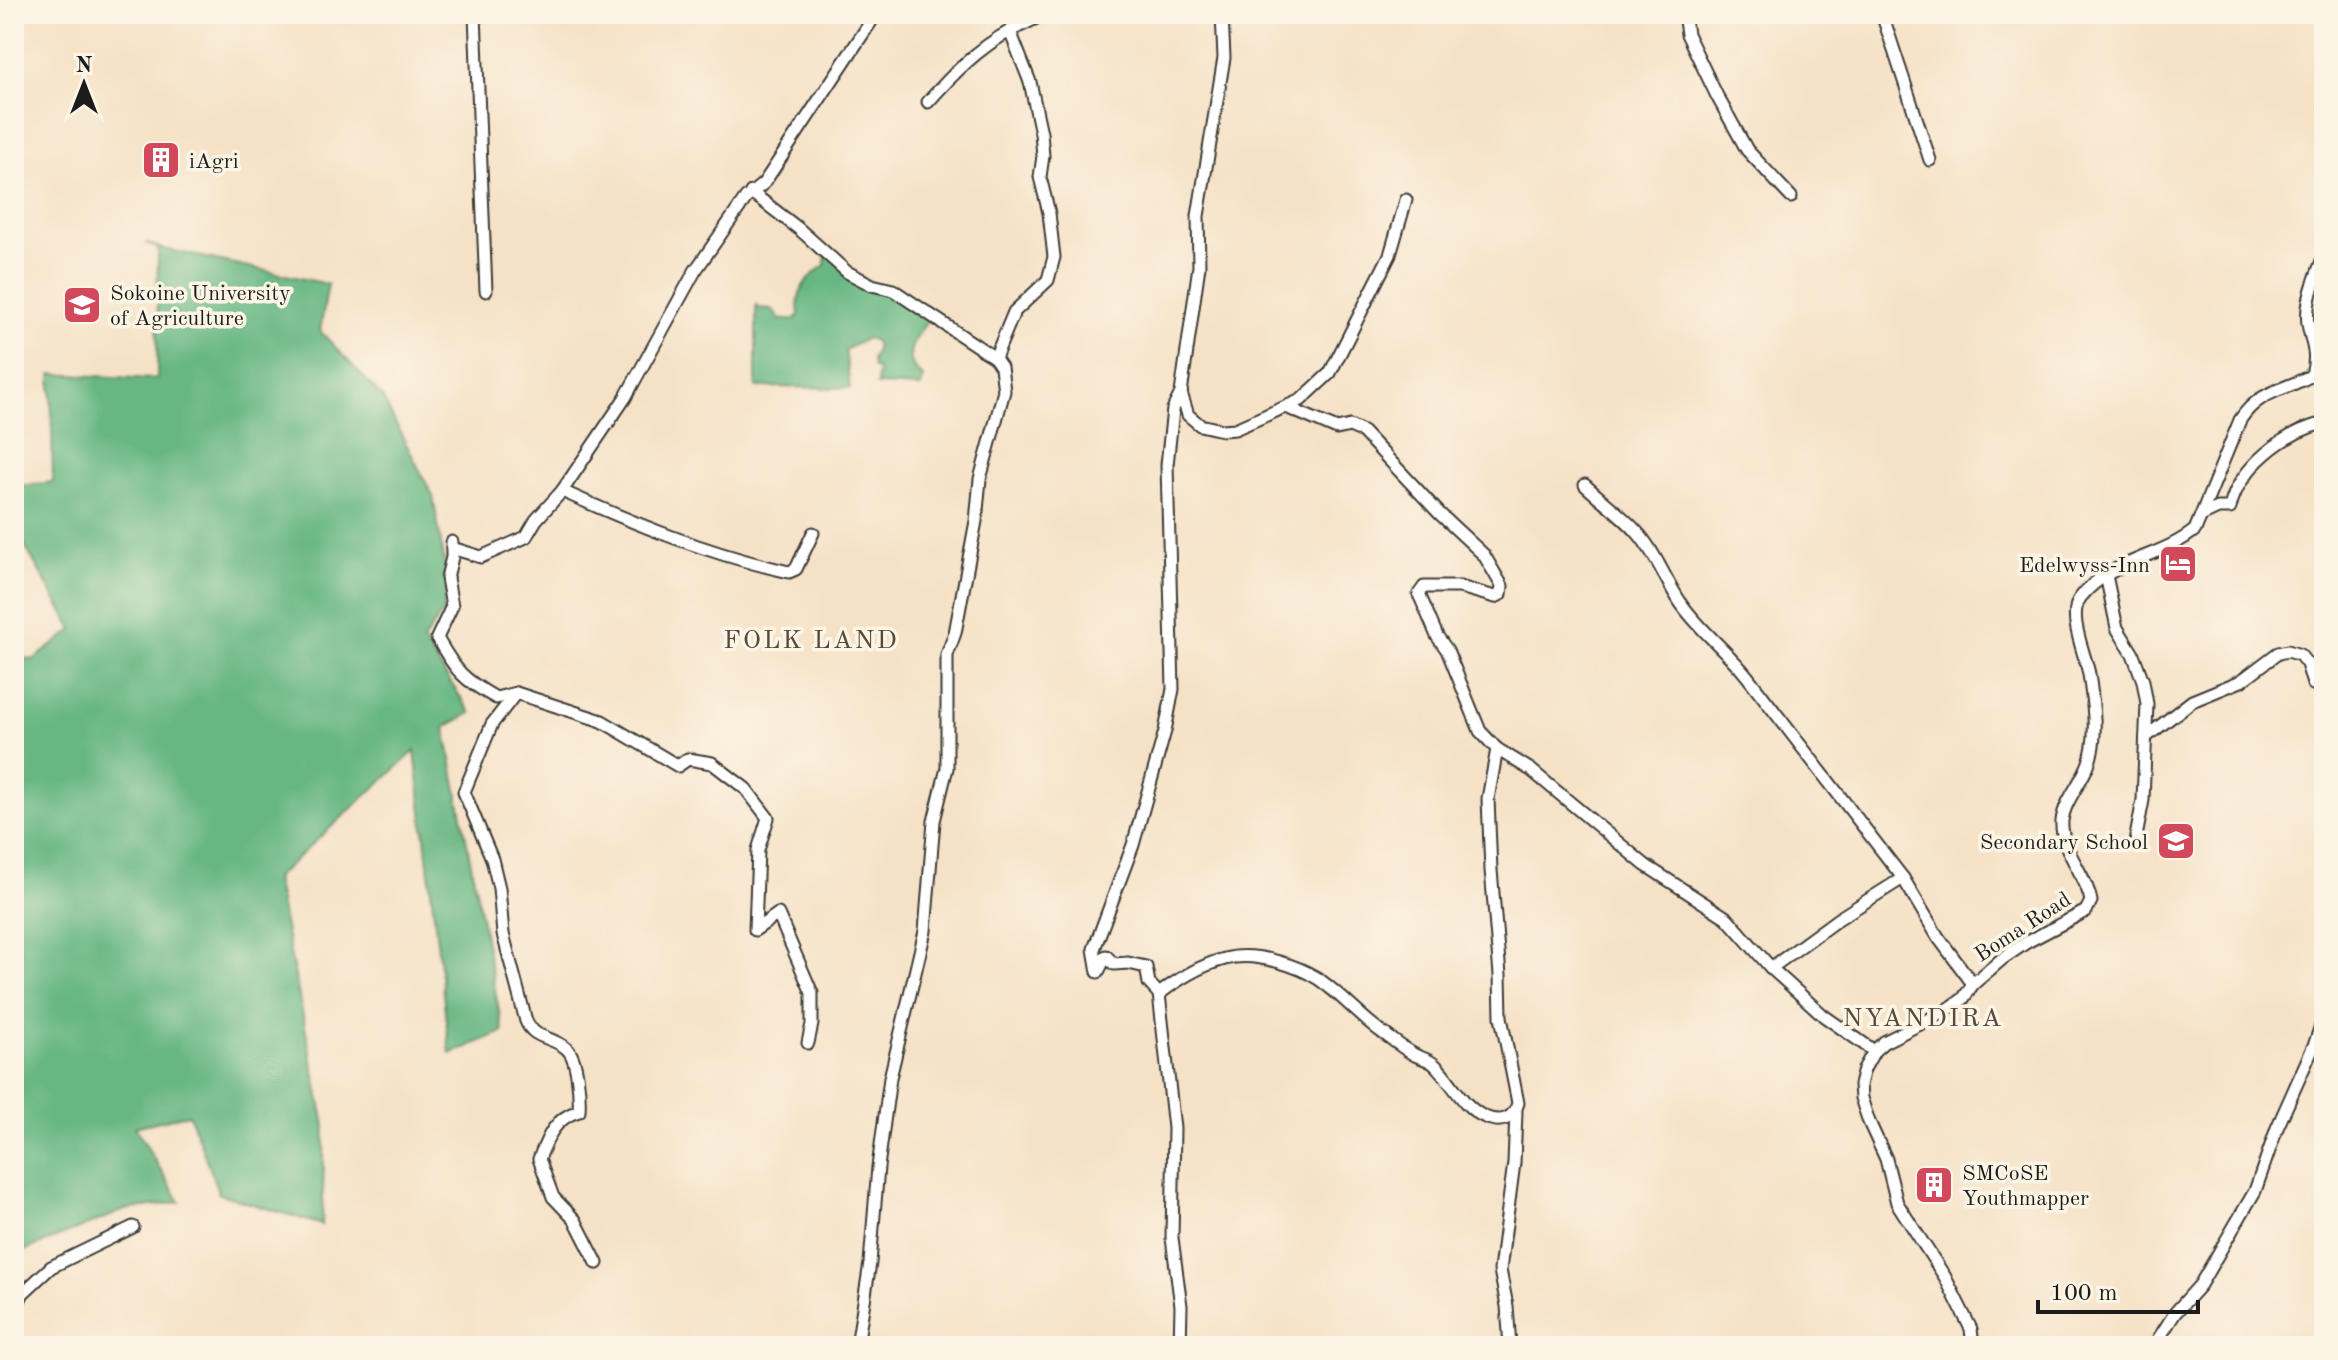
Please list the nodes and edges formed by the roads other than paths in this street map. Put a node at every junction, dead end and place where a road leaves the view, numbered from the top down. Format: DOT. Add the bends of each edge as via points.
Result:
graph roads {
  1 [pos="475,14"];
  2 [pos="876,14"];
  3 [pos="1044,14"];
  4 [pos="1222,14"];
  5 [pos="1684,14"];
  6 [pos="1882,14"];
  7 [pos="1010,31"];
  8 [pos="928,102"];
  9 [pos="1930,160"];
  10 [pos="751,192"];
  11 [pos="1791,197"];
  12 [pos="1406,200"];
  13 [pos="2324,256"];
  14 [pos="486,291"];
  15 [pos="995,358"];
  16 [pos="1181,393"];
  17 [pos="1286,407"];
  18 [pos="2324,423"];
  19 [pos="1585,485"];
  20 [pos="562,491"];
  21 [pos="2201,516"];
  22 [pos="813,533"];
  23 [pos="2106,575"];
  24 [pos="2324,688"];
  25 [pos="516,693"];
  26 [pos="2146,737"];
  27 [pos="1497,749"];
  28 [pos="2136,837"];
  29 [pos="1903,878"];
  30 [pos="1771,968"];
  31 [pos="1973,984"];
  32 [pos="1159,994"];
  33 [pos="2324,1017"];
  34 [pos="808,1043"];
  35 [pos="1874,1051"];
  36 [pos="1516,1112"];
  37 [pos="133,1227"];
  38 [pos="597,1263"];
  39 [pos="14,1311"];
  40 [pos="857,1346"];
  41 [pos="1180,1346"];
  42 [pos="1510,1346"];
  43 [pos="1973,1346"];
  44 [pos="2154,1346"];
  1 -- 14 [label="street"];
  2 -- 10 [label="street" via="764,183"];
  3 -- 7 [label="street"];
  4 -- 16 [label="street" via="1224,58 1198,216 1199,266"];
  5 -- 11 [label="street" via="1687,34 1747,150"];
  6 -- 9 [label="street"];
  7 -- 8 [label="street" via="960,66"];
  7 -- 15 [label="street" via="1030,82 1041,133 1040,177 1054,257 1048,280 1014,312"];
  10 -- 15 [label="street" via="847,272 893,290"];
  10 -- 20 [label="street" via="695,271 625,398"];
  12 -- 17 [label="street" via="1390,255 1330,373"];
  13 -- 21 [label="street, Boma Road" via="2309,301 2316,358 2312,375 2250,405"];
  15 -- 40 [label="street" via="1004,391 980,479 947,655 947,768 934,821 925,931 890,1078"];
  16 -- 17 [label="street" via="1188,415 1200,425 1222,430"];
  16 -- 32 [label="street" via="1173,409 1167,465 1173,689 1133,845 1094,949 1098,972 1106,956 1114,964 1146,967 1149,983"];
  17 -- 27 [label="street" via="1337,429 1350,426 1363,432 1484,555 1502,586 1498,597 1460,587 1424,587 1419,594 1480,731"];
  18 -- 21 [label="street" via="2295,434 2258,462 2244,476 2230,508"];
  19 -- 29 [label="street" via="1637,531 1681,604 1747,676"];
  20 -- 22 [label="street" via="715,554 789,572 796,569"];
  20 -- 25 [label="street" via="526,537 507,547 481,557 452,545 447,578 452,606 437,638 468,683 496,698"];
  21 -- 23 [label="street, Boma Road" via="2184,538"];
  23 -- 26 [label="street" via="2117,628 2143,681"];
  23 -- 31 [label="street, Boma Road" via="2075,606 2094,731 2090,762 2062,820 2067,846 2091,901 2086,911 2027,942"];
  24 -- 26 [label="street" via="2313,684 2300,655 2278,653 2241,681 2192,701"];
  25 -- 34 [label="street" via="602,721 678,766 688,759 712,763 746,789 768,818 758,850 755,930 778,914 812,993"];
  25 -- 38 [label="street" via="492,724 464,792 492,859 503,934 526,1021 530,1030 569,1050 575,1062 579,1111 564,1116 539,1159 553,1197 575,1220"];
  26 -- 28 [label="street"];
  27 -- 30 [label="street" via="1531,770 1645,865 1727,918"];
  27 -- 36 [label="street" via="1488,799 1491,870 1501,1017 1517,1089"];
  29 -- 30 [label="street"];
  29 -- 31 [label="street"];
  30 -- 35 [label="street" via="1824,1016"];
  31 -- 35 [label="street, Boma Road" via="1944,1012"];
  32 -- 36 [label="street" via="1210,963 1237,957 1284,964 1316,978 1380,1031 1433,1062 1485,1117 1498,1121"];
  32 -- 41 [label="street" via="1174,1128 1172,1238"];
  33 -- 44 [label="street" via="2255,1191 2200,1285"];
  35 -- 43 [label="street" via="1860,1085 1865,1112 1886,1159 1897,1203 1945,1277 1971,1329"];
  36 -- 42 [label="street" via="1500,1270"];
  37 -- 39 [label="street" via="51,1267 23,1293"];
}
